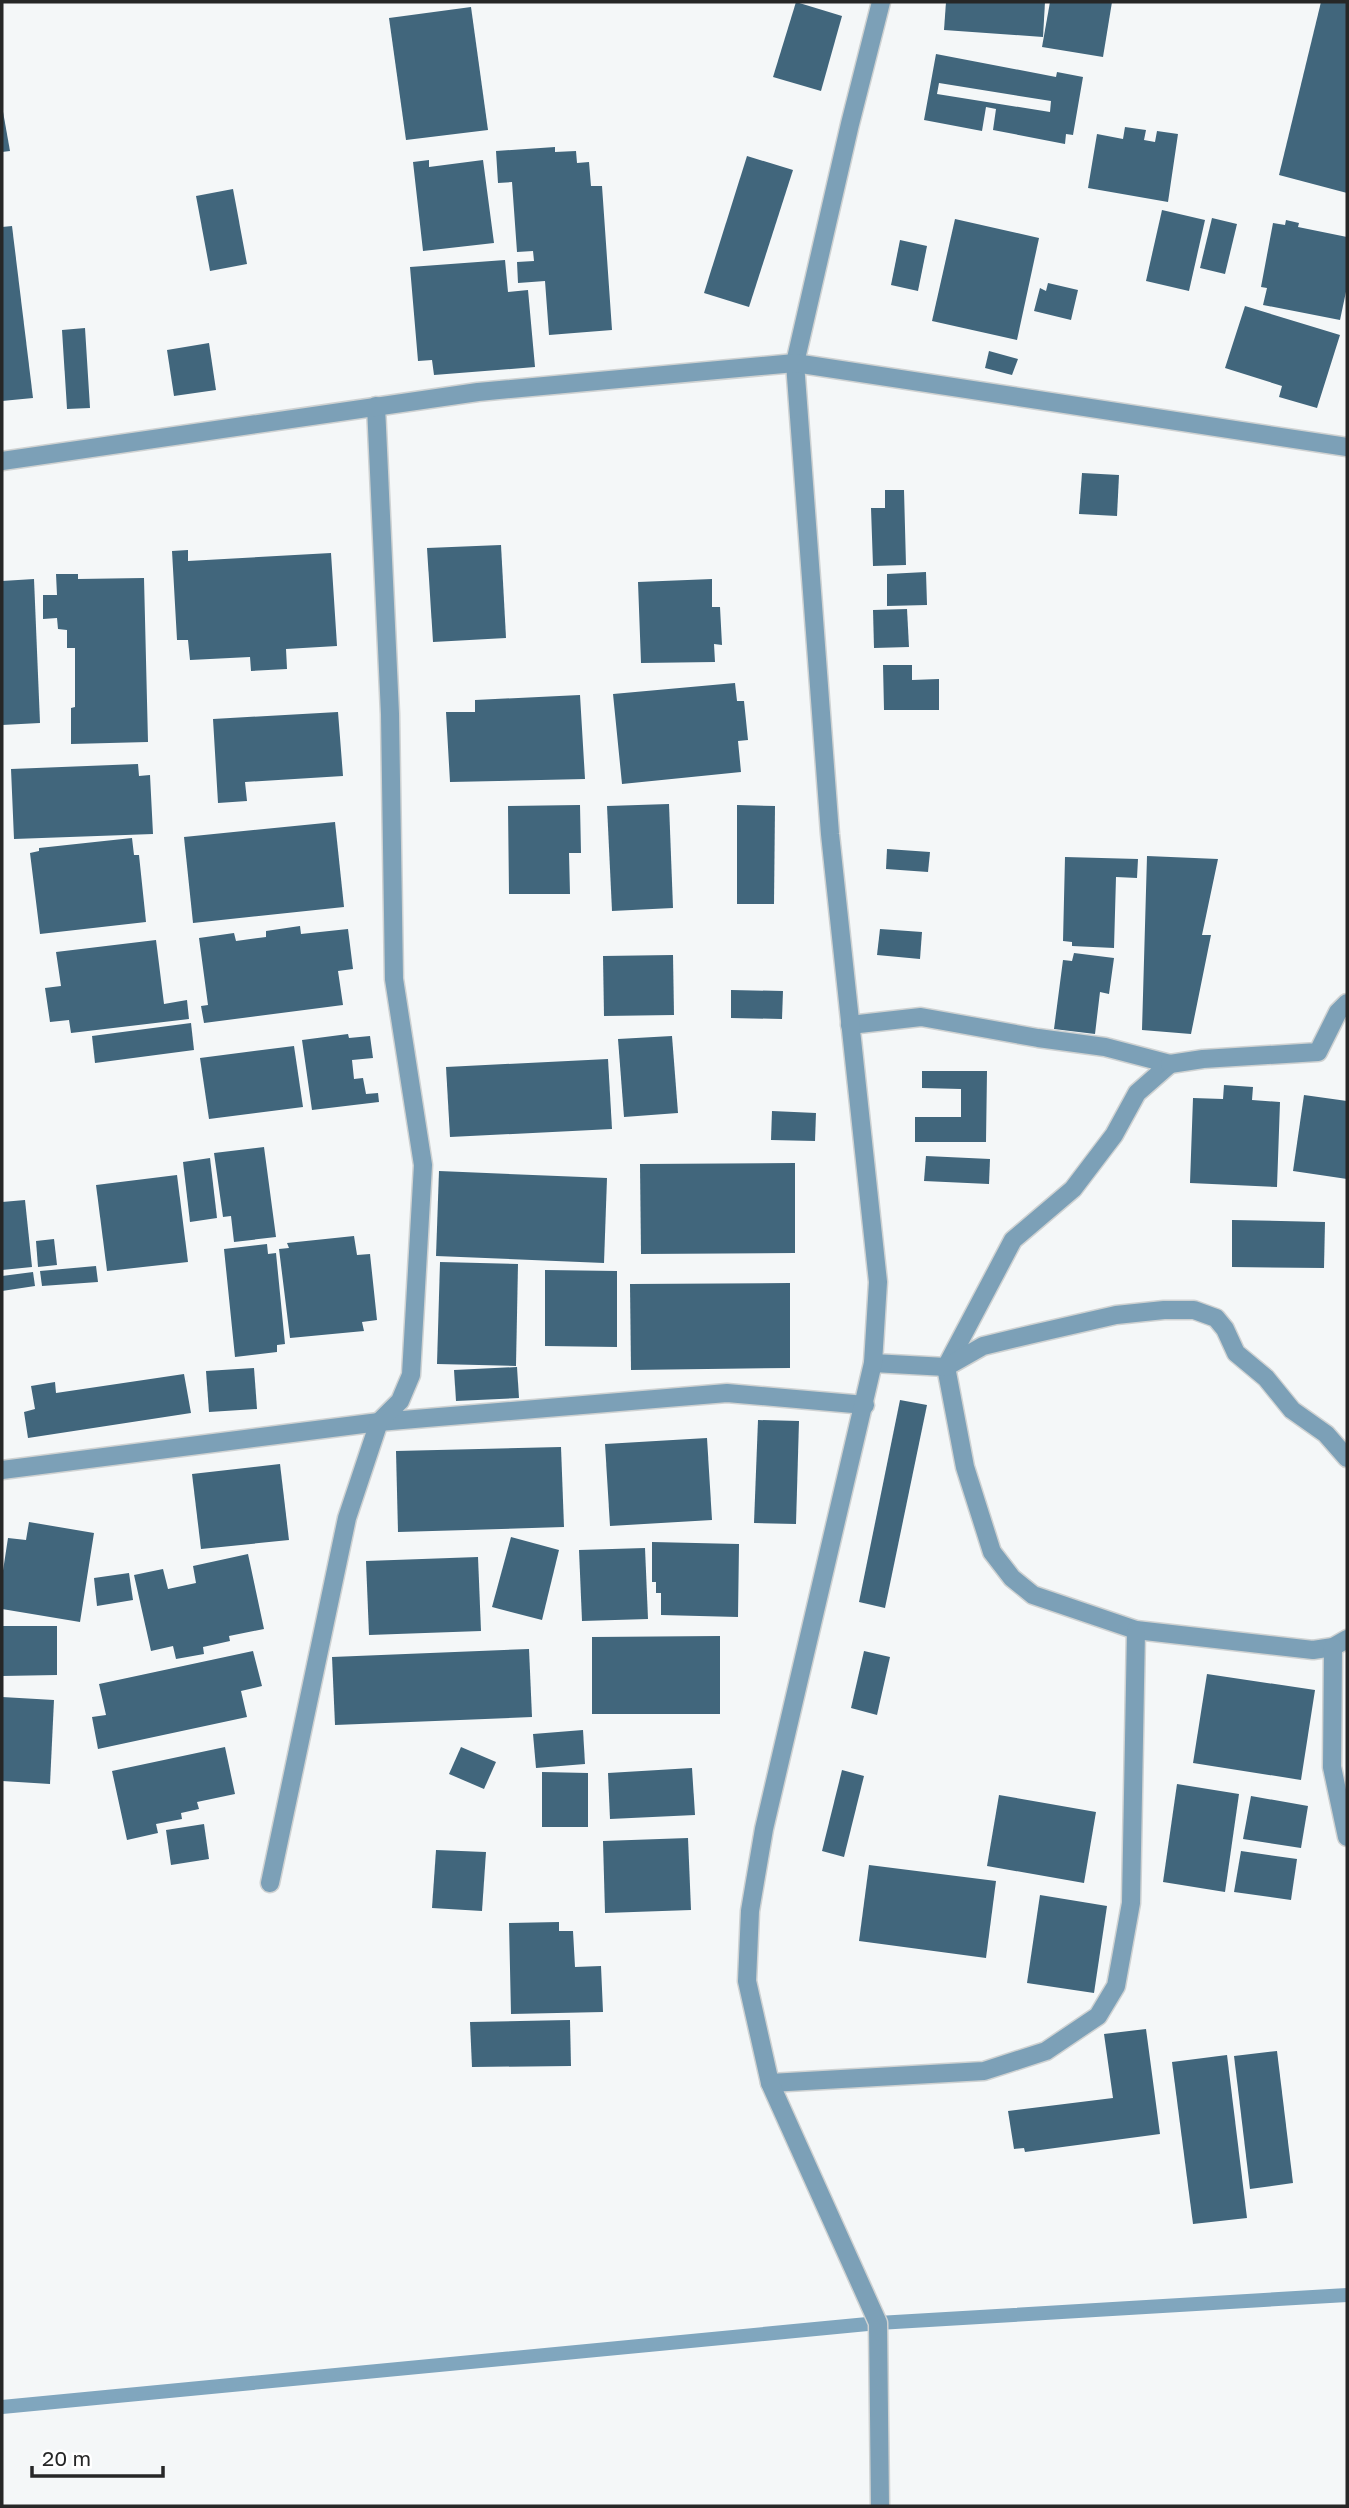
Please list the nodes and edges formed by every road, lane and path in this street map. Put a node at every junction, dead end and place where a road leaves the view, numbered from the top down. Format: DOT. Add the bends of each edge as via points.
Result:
graph roads {
  1 [pos="881,2"];
  2 [pos="795,363"];
  3 [pos="376,406"];
  4 [pos="1347,447"];
  5 [pos="2,461"];
  6 [pos="1347,1003"];
  7 [pos="850,1025"];
  8 [pos="1170,1064"];
  9 [pos="873,1363"];
  10 [pos="946,1367"];
  11 [pos="865,1405"];
  12 [pos="379,1422"];
  13 [pos="1347,1458"];
  14 [pos="2,1470"];
  15 [pos="1136,1629"];
  16 [pos="1340,1643"];
  17 [pos="1347,1837"];
  18 [pos="271,1882"];
  19 [pos="770,2083"];
  20 [pos="880,2506"];
  1 -- 2 [label="street"];
  2 -- 3 [label="street" via="478,392"];
  2 -- 4 [label="street"];
  2 -- 7 [label="street" via="830,834"];
  3 -- 5 [label="street"];
  3 -- 12 [label="street" via="390,714 394,979 424,1165 411,1375 400,1401"];
  6 -- 8 [label="street" via="1318,1052"];
  7 -- 8 [label="street" via="920,1017 1105,1047"];
  7 -- 9 [label="street" via="878,1282"];
  8 -- 10 [label="street" via="1137,1093 1114,1135 1073,1189 1013,1240"];
  9 -- 10 [label="street"];
  9 -- 11 [label="street"];
  10 -- 13 [label="street" via="983,1346 1033,1334 1116,1315 1194,1310 1216,1318 1236,1353"];
  10 -- 15 [label="street" via="965,1467 992,1552 1012,1578 1034,1595"];
  11 -- 12 [label="street" via="726,1393"];
  11 -- 19 [label="street" via="764,1829 750,1911 747,1982"];
  12 -- 14 [label="street"];
  12 -- 18 [label="street" via="347,1518"];
  15 -- 16 [label="street" via="1313,1650"];
  15 -- 19 [label="street" via="1130,1903 1116,1986 1098,2016 1046,2051 984,2071"];
  16 -- 17 [label="street" via="1332,1768"];
  19 -- 20 [label="street" via="878,2323"];
}
